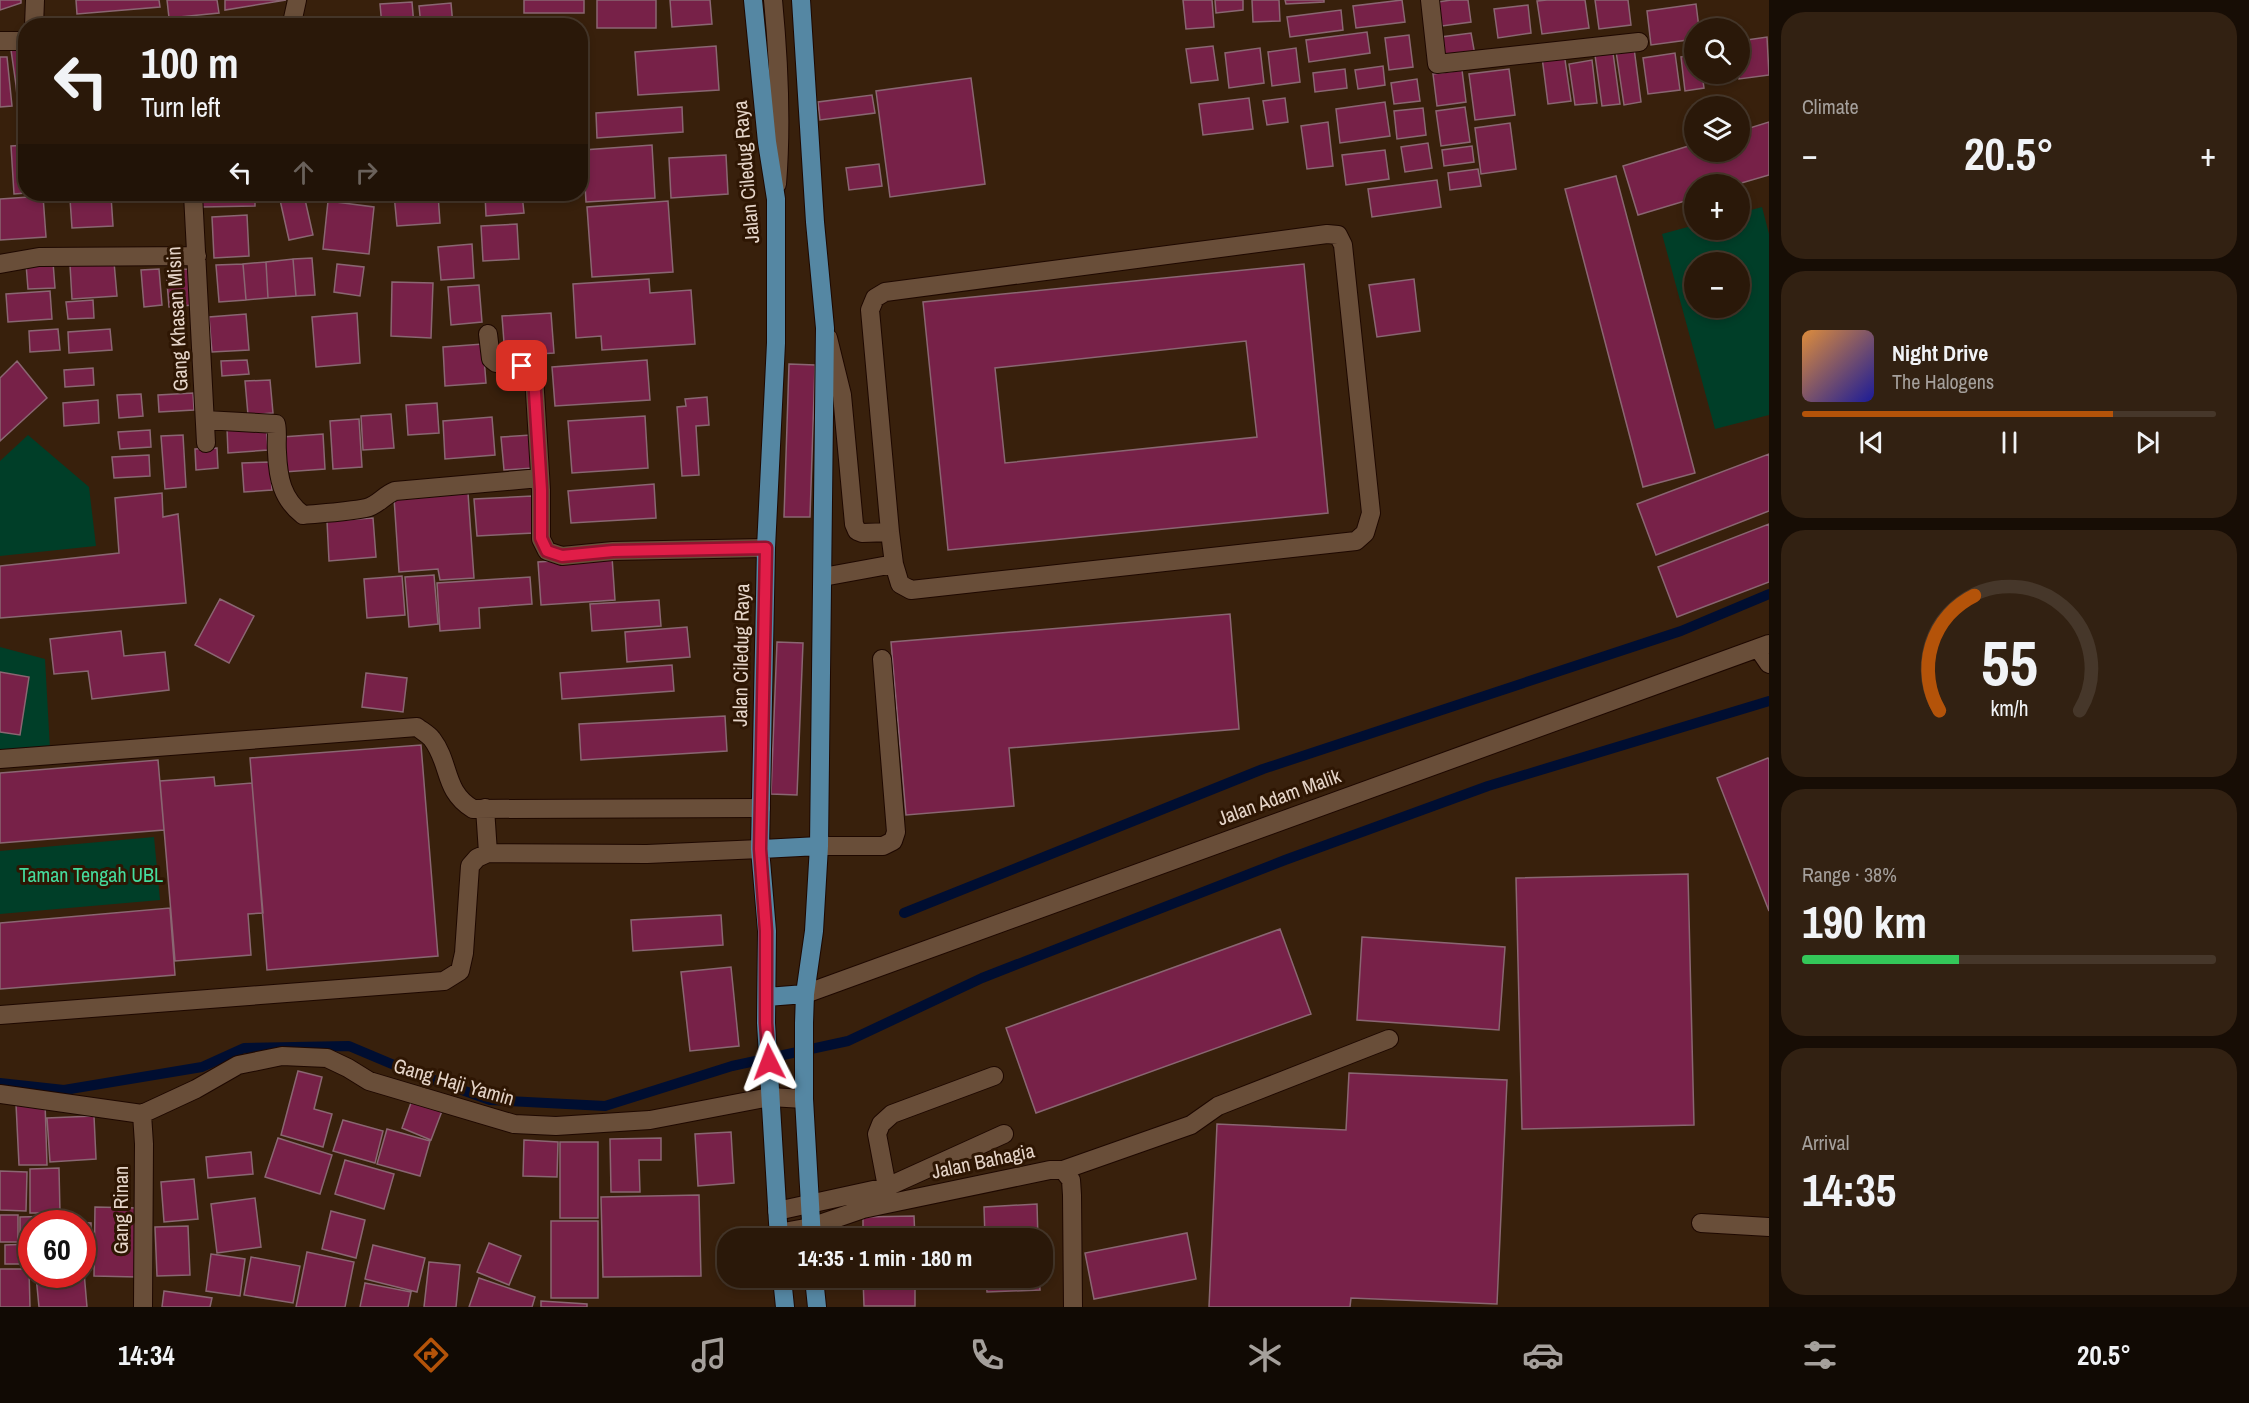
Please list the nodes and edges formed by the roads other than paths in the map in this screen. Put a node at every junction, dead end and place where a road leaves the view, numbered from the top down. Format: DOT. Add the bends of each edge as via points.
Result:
graph roads {
  1 [pos="35,0"];
  2 [pos="297,0"];
  3 [pos="753,0"];
  4 [pos="773,0"];
  5 [pos="801,0"];
  6 [pos="1430,0"];
  7 [pos="34,18"];
  8 [pos="293,18"];
  9 [pos="0,41"];
  10 [pos="18,41"];
  11 [pos="1639,42"];
  12 [pos="776,199"];
  13 [pos="193,201"];
  14 [pos="196,256"];
  15 [pos="0,264"];
  16 [pos="825,328"];
  17 [pos="488,334"];
  18 [pos="205,420"];
  19 [pos="206,443"];
  20 [pos="540,478"];
  21 [pos="890,531"];
  22 [pos="766,548"];
  23 [pos="894,564"];
  24 [pos="823,577"];
  25 [pos="1763,646"];
  26 [pos="882,658"];
  27 [pos="1769,664"];
  28 [pos="0,759"];
  29 [pos="485,808"];
  30 [pos="761,808"];
  31 [pos="819,846"];
  32 [pos="760,849"];
  33 [pos="488,853"];
  34 [pos="805,994"];
  35 [pos="767,997"];
  36 [pos="0,1015"];
  37 [pos="1389,1039"];
  38 [pos="994,1076"];
  39 [pos="770,1089"];
  40 [pos="804,1091"];
  41 [pos="0,1094"];
  42 [pos="142,1114"];
  43 [pos="1004,1134"];
  44 [pos="1063,1170"];
  45 [pos="887,1187"];
  46 [pos="810,1204"];
  47 [pos="777,1211"];
  48 [pos="1701,1223"];
  49 [pos="1769,1227"];
  50 [pos="778,1228"];
  51 [pos="812,1228"];
  52 [pos="823,1228"];
  53 [pos="783,1288"];
  54 [pos="815,1288"];
  55 [pos="143,1307"];
  56 [pos="785,1307"];
  57 [pos="817,1307"];
  58 [pos="1073,1307"];
  1 -- 7 [label="street"];
  2 -- 8 [label="street"];
  3 -- 12 [label="main road, Jalan Ciledug Raya"];
  4 -- 12 [label="street" via="780,75"];
  5 -- 16 [label="main road"];
  6 -- 11 [label="street" via="1437,64"];
  9 -- 10 [label="street"];
  12 -- 22 [label="main road, Jalan Ciledug Raya" via="776,343"];
  13 -- 14 [label="street, Gang Khasan Misin"];
  14 -- 15 [label="street" via="39,257"];
  14 -- 18 [label="street, Gang Khasan Misin"];
  16 -- 21 [label="street" via="842,395 854,524 862,533"];
  16 -- 24 [label="main road"];
  17 -- 20 [label="street" via="491,359 529,369 534,376"];
  18 -- 19 [label="street, Gang Khasan Misin"];
  18 -- 20 [label="street" via="276,424 280,484 294,508 303,515 366,508 394,491"];
  20 -- 22 [label="street" via="541,538 547,551 555,555"];
  21 -- 23 [label="street"];
  21 -- 23 [label="street" via="870,310 875,298 885,292 1338,235 1343,245 1371,513 1365,533 1356,541 911,590 900,584"];
  22 -- 30 [label="main road, Jalan Ciledug Raya"];
  23 -- 24 [label="street"];
  24 -- 31 [label="main road"];
  25 -- 27 [label="street"];
  25 -- 34 [label="street, Jalan Adam Malik"];
  26 -- 31 [label="street" via="897,832 893,841 883,846"];
  28 -- 29 [label="street" via="417,727 431,737 455,794 473,808"];
  29 -- 30 [label="street"];
  29 -- 33 [label="street"];
  30 -- 32 [label="main road, Jalan Ciledug Raya"];
  31 -- 32 [label="main road"];
  31 -- 34 [label="main road" via="814,931"];
  32 -- 33 [label="street" via="646,854"];
  32 -- 35 [label="main road, Jalan Ciledug Raya"];
  33 -- 36 [label="street" via="470,867 460,971 444,981"];
  34 -- 35 [label="main road"];
  34 -- 40 [label="main road"];
  35 -- 39 [label="main road, Jalan Ciledug Raya"];
  37 -- 44 [label="street" via="1218,1106 1191,1125"];
  38 -- 45 [label="street" via="892,1114 881,1124 877,1134"];
  39 -- 40 [label="street"];
  39 -- 42 [label="street, Gang Haji Yamin" via="650,1120 556,1126 514,1124 369,1081 327,1058 282,1056 238,1065"];
  39 -- 47 [label="main road, Jalan Ciledug Raya"];
  40 -- 46 [label="main road"];
  41 -- 42 [label="street"];
  42 -- 55 [label="street, Gang Rinan"];
  43 -- 45 [label="street"];
  44 -- 52 [label="street, Jalan Bahagia" via="863,1209"];
  44 -- 58 [label="street, Jalan Bahagia" via="1071,1180"];
  45 -- 46 [label="street"];
  46 -- 47 [label="street"];
  46 -- 51 [label="main road"];
  47 -- 50 [label="main road, Jalan Ciledug Raya"];
  48 -- 49 [label="street"];
  53 -- 56 [label="main road"];
  54 -- 57 [label="main road"];
}
